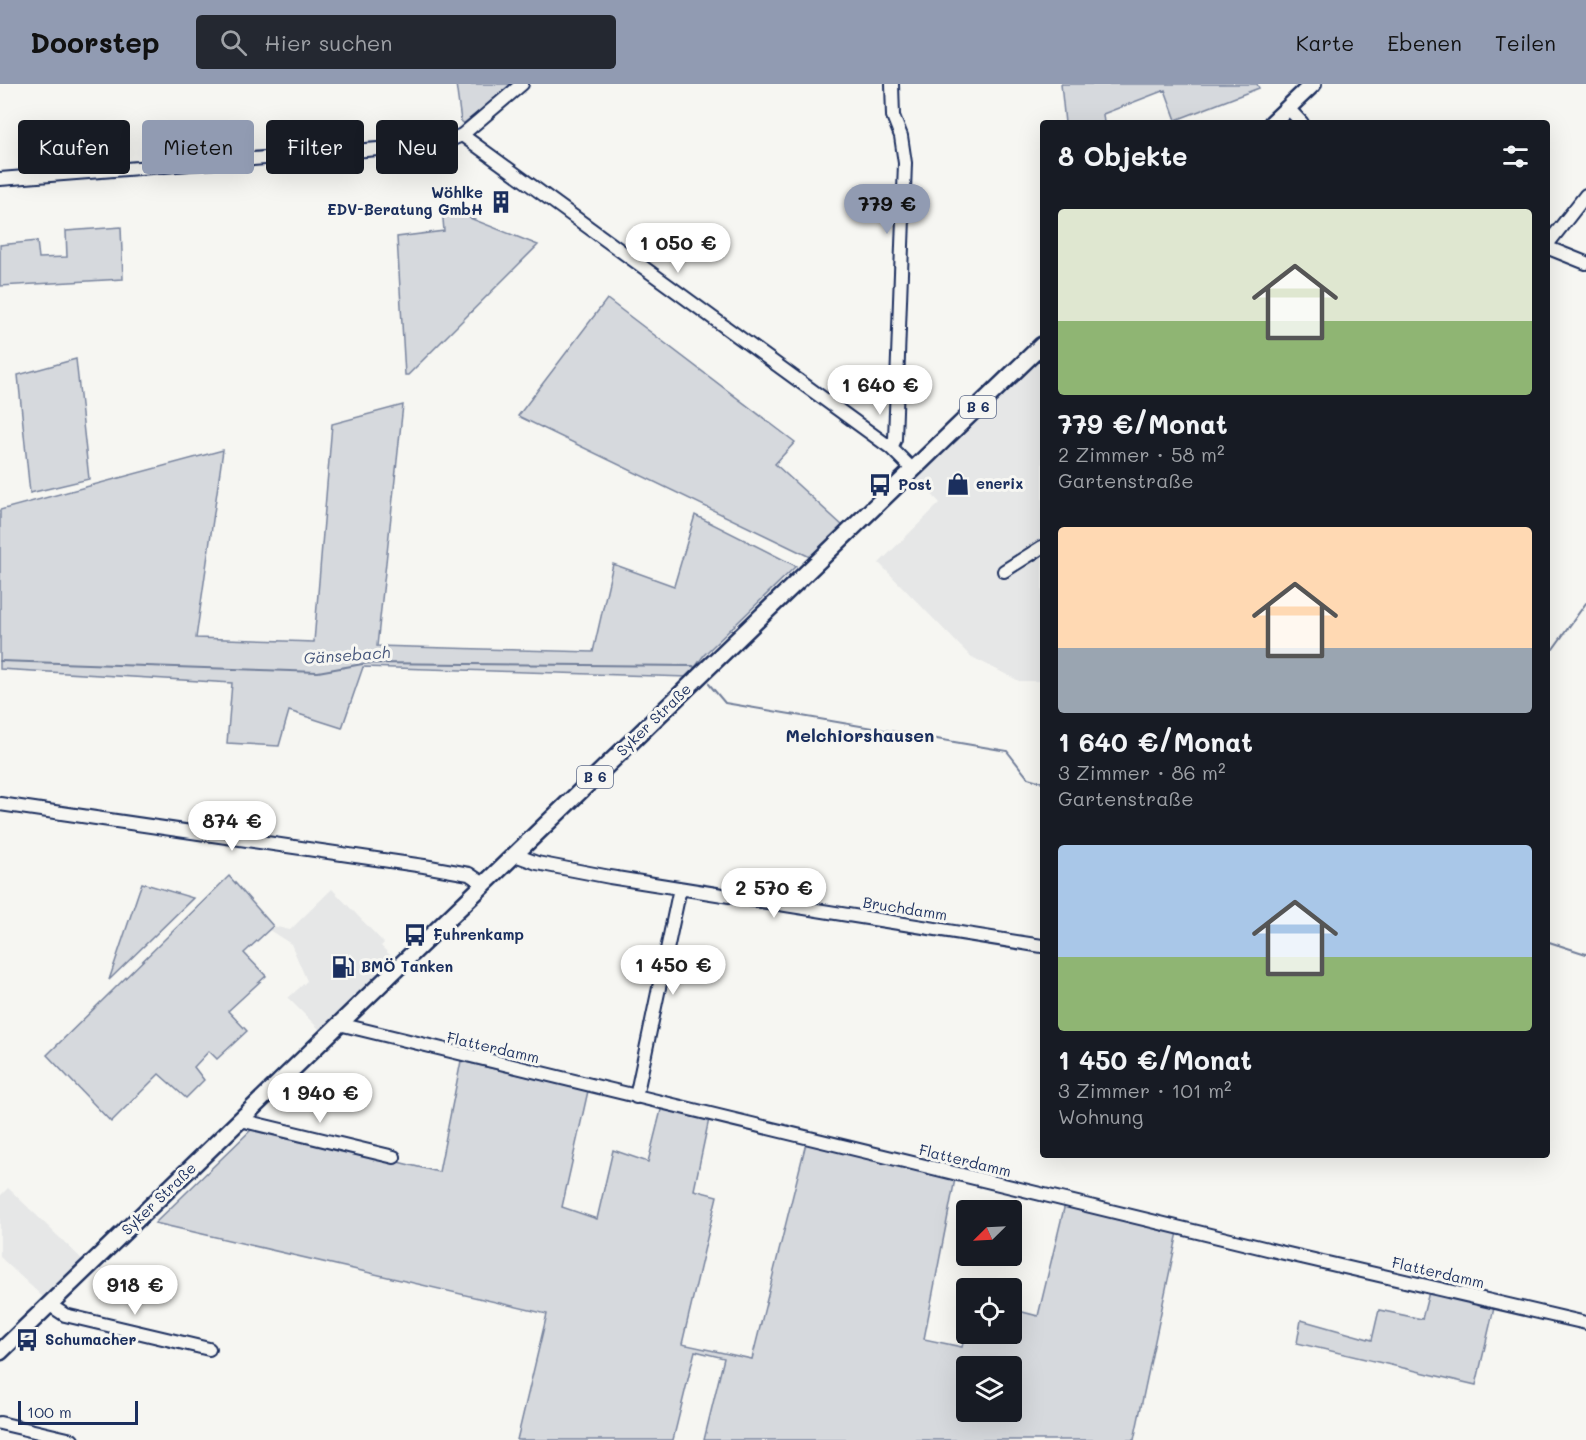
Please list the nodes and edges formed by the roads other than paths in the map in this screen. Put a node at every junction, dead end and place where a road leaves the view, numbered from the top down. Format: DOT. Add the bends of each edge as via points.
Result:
graph roads {
  1 [pos="522,84"];
  2 [pos="892,84"];
  3 [pos="1305,87"];
  4 [pos="1288,108"];
  5 [pos="1275,120"];
  6 [pos="1299,120"];
  7 [pos="462,135"];
  8 [pos="0,179"];
  9 [pos="1586,195"];
  10 [pos="1550,241"];
  11 [pos="1550,248"];
  12 [pos="1586,262"];
  13 [pos="1040,347"];
  14 [pos="891,448"];
  15 [pos="913,470"];
  16 [pos="1040,548"];
  17 [pos="1004,571"];
  18 [pos="0,804"];
  19 [pos="515,855"];
  20 [pos="484,884"];
  21 [pos="680,888"];
  22 [pos="1040,946"];
  23 [pos="339,1024"];
  24 [pos="636,1097"];
  25 [pos="240,1120"];
  26 [pos="394,1157"];
  27 [pos="50,1305"];
  28 [pos="1586,1323"];
  29 [pos="209,1349"];
  30 [pos="0,1352"];
  31 [pos="0,1424"];
  32 [pos="27,1435"];
  33 [pos="72,1440"];
  1 -- 7 [label="street"];
  2 -- 14 [label="street" via="893,116 905,163 895,439"];
  3 -- 4 [label="main road"];
  4 -- 5 [label="main road"];
  4 -- 6 [label="street"];
  7 -- 8 [label="street" via="441,144"];
  7 -- 14 [label="street"];
  9 -- 10 [label="street"];
  11 -- 12 [label="street"];
  13 -- 15 [label="main road, Syker Straße / B 6"];
  14 -- 15 [label="street"];
  15 -- 19 [label="main road, Syker Straße / B 6"];
  16 -- 17 [label="street"];
  18 -- 20 [label="street" via="435,868 469,874"];
  19 -- 20 [label="main road, Syker Straße / B 6"];
  19 -- 21 [label="street, Bruchdamm" via="537,863"];
  20 -- 23 [label="main road, Syker Straße / B 6"];
  21 -- 22 [label="street, Bruchdamm"];
  21 -- 24 [label="street"];
  23 -- 24 [label="street, Flatterdamm"];
  23 -- 25 [label="main road, Syker Straße / B 6"];
  24 -- 28 [label="street, Flatterdamm"];
  25 -- 26 [label="street"];
  25 -- 27 [label="main road, Syker Straße / B 6"];
  27 -- 29 [label="street" via="64,1315"];
  27 -- 30 [label="main road, Syker Straße / B 6"];
  31 -- 32 [label="street"];
  32 -- 33 [label="street"];
}
